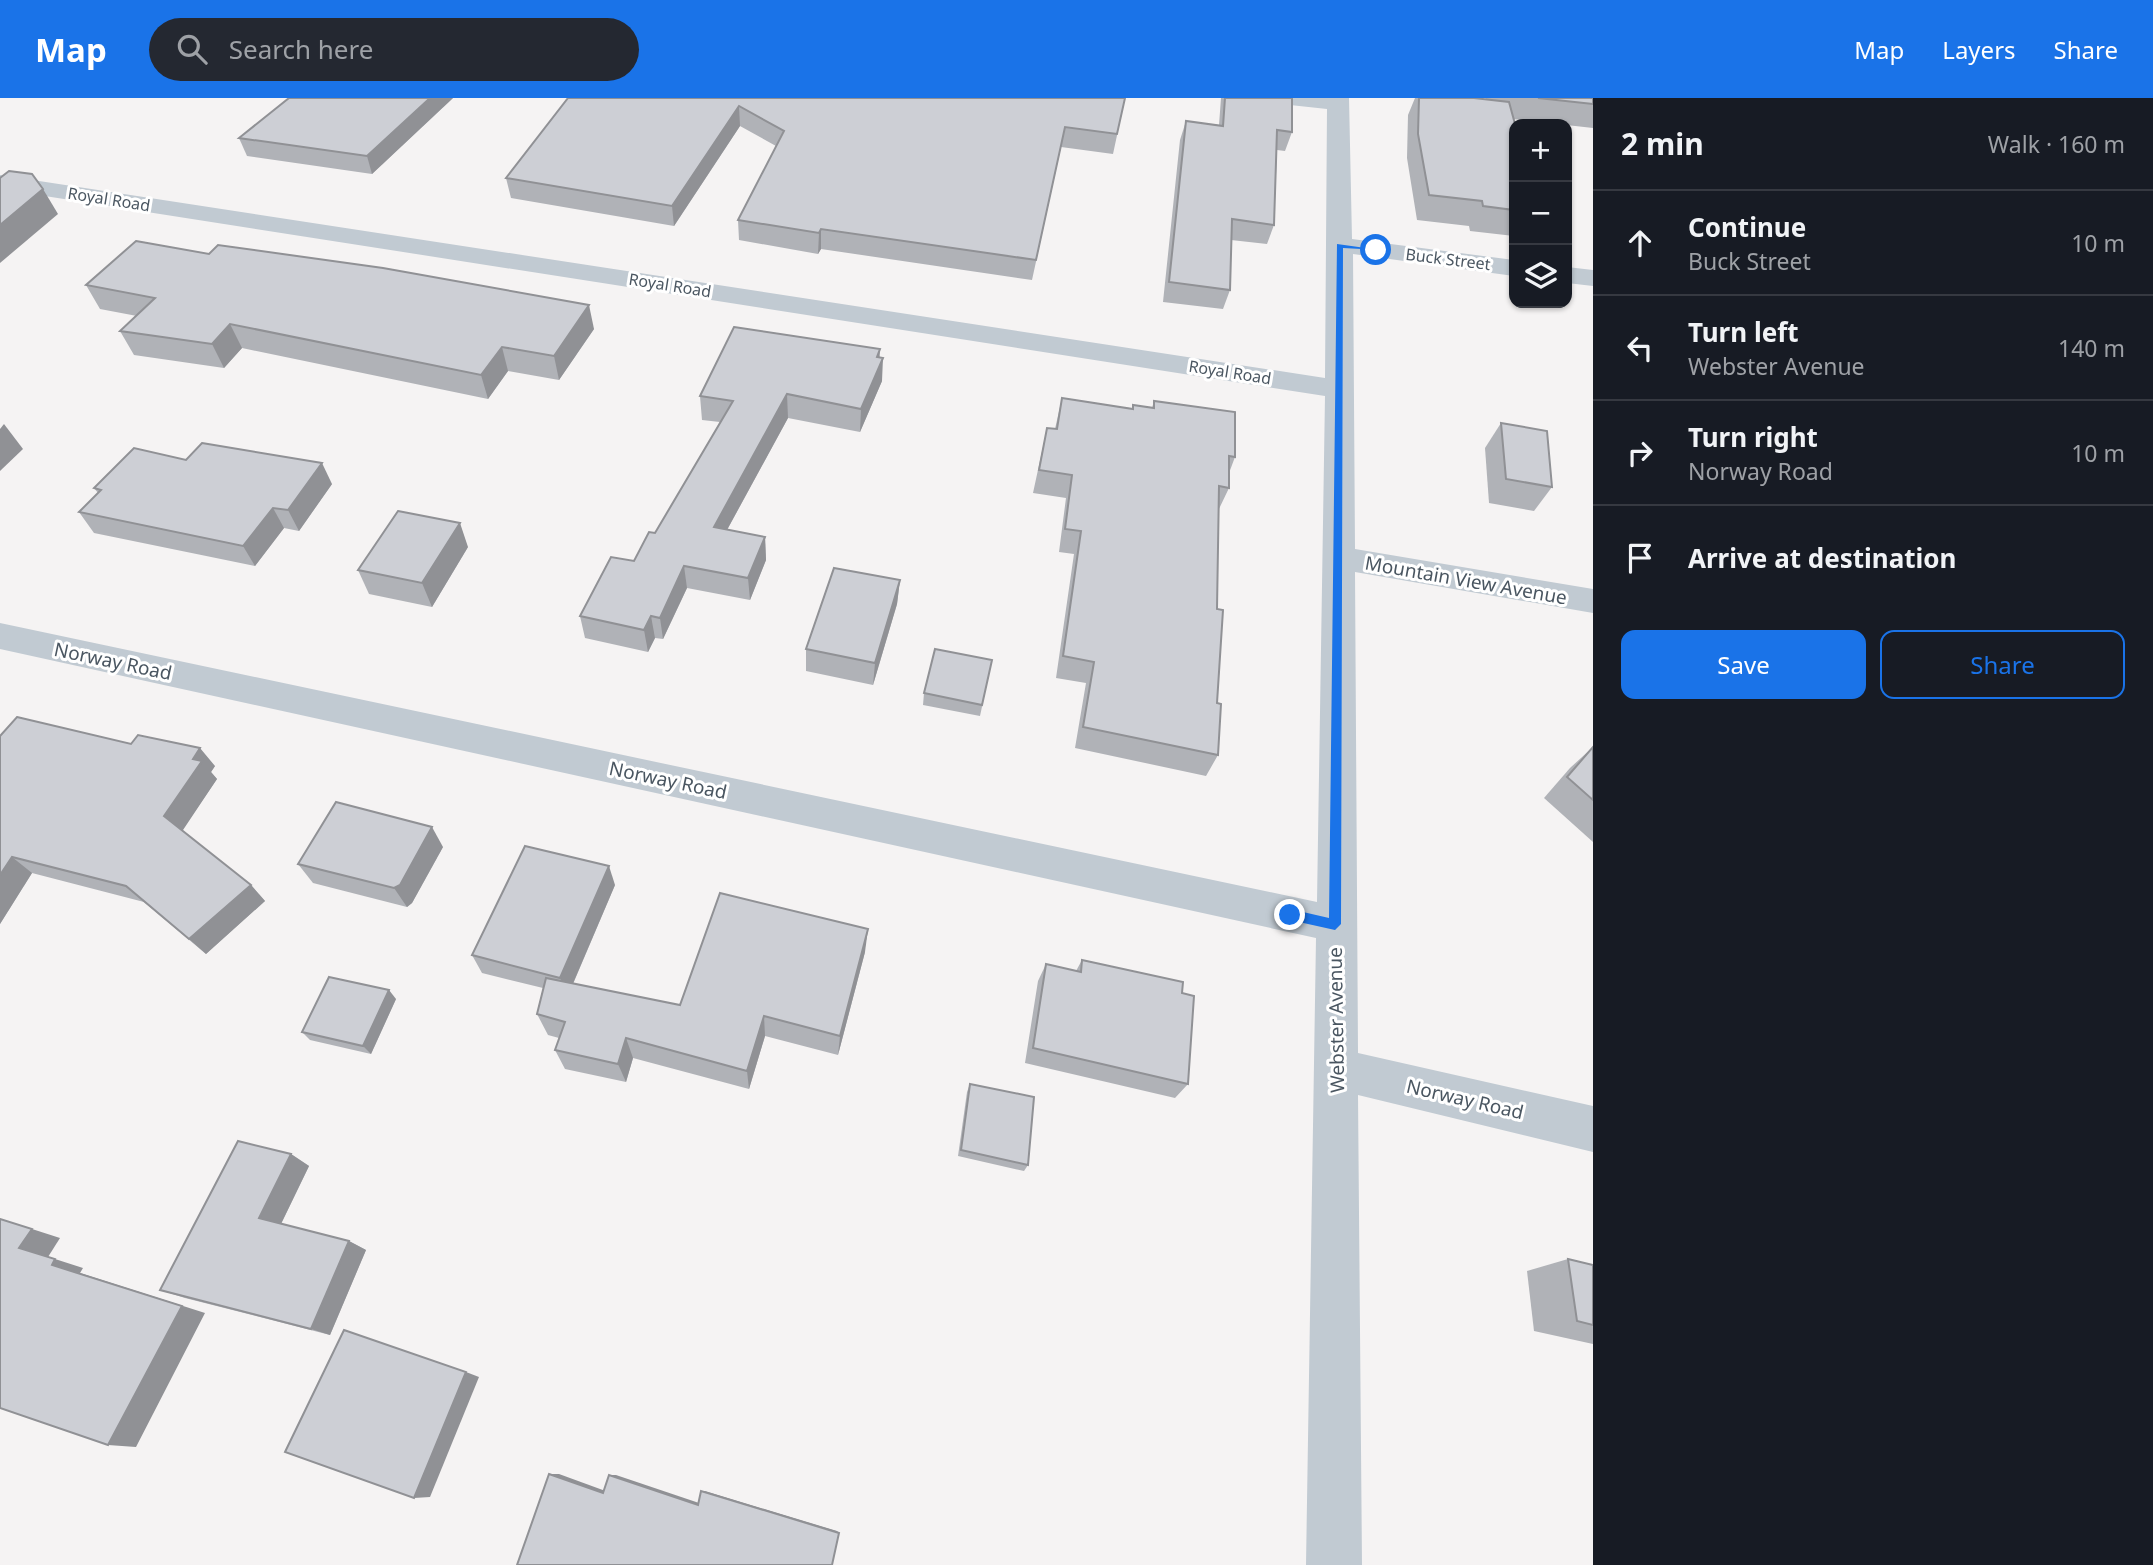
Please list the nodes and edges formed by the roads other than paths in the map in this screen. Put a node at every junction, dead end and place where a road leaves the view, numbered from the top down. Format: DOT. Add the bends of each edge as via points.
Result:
graph roads {
  1 [pos="1290,98"];
  2 [pos="1338,101"];
  3 [pos="0,182"];
  4 [pos="1340,245"];
  5 [pos="1509,267"];
  6 [pos="1572,276"];
  7 [pos="1593,278"];
  8 [pos="1339,389"];
  9 [pos="1339,558"];
  10 [pos="1593,601"];
  11 [pos="0,636"];
  12 [pos="1335,924"];
  13 [pos="1338,1069"];
  14 [pos="1593,1129"];
  15 [pos="1334,1565"];
  1 -- 2 [label="street"];
  2 -- 4 [label="street, Webster Avenue"];
  3 -- 8 [label="street, Royal Road"];
  4 -- 5 [label="street, Buck Street"];
  4 -- 8 [label="street, Webster Avenue"];
  6 -- 7 [label="street"];
  8 -- 9 [label="street, Webster Avenue"];
  9 -- 10 [label="street, Mountain View Avenue"];
  9 -- 12 [label="street, Webster Avenue"];
  11 -- 12 [label="street, Norway Road"];
  12 -- 13 [label="street, Webster Avenue"];
  13 -- 14 [label="street, Norway Road"];
  13 -- 15 [label="street, Webster Avenue"];
}
